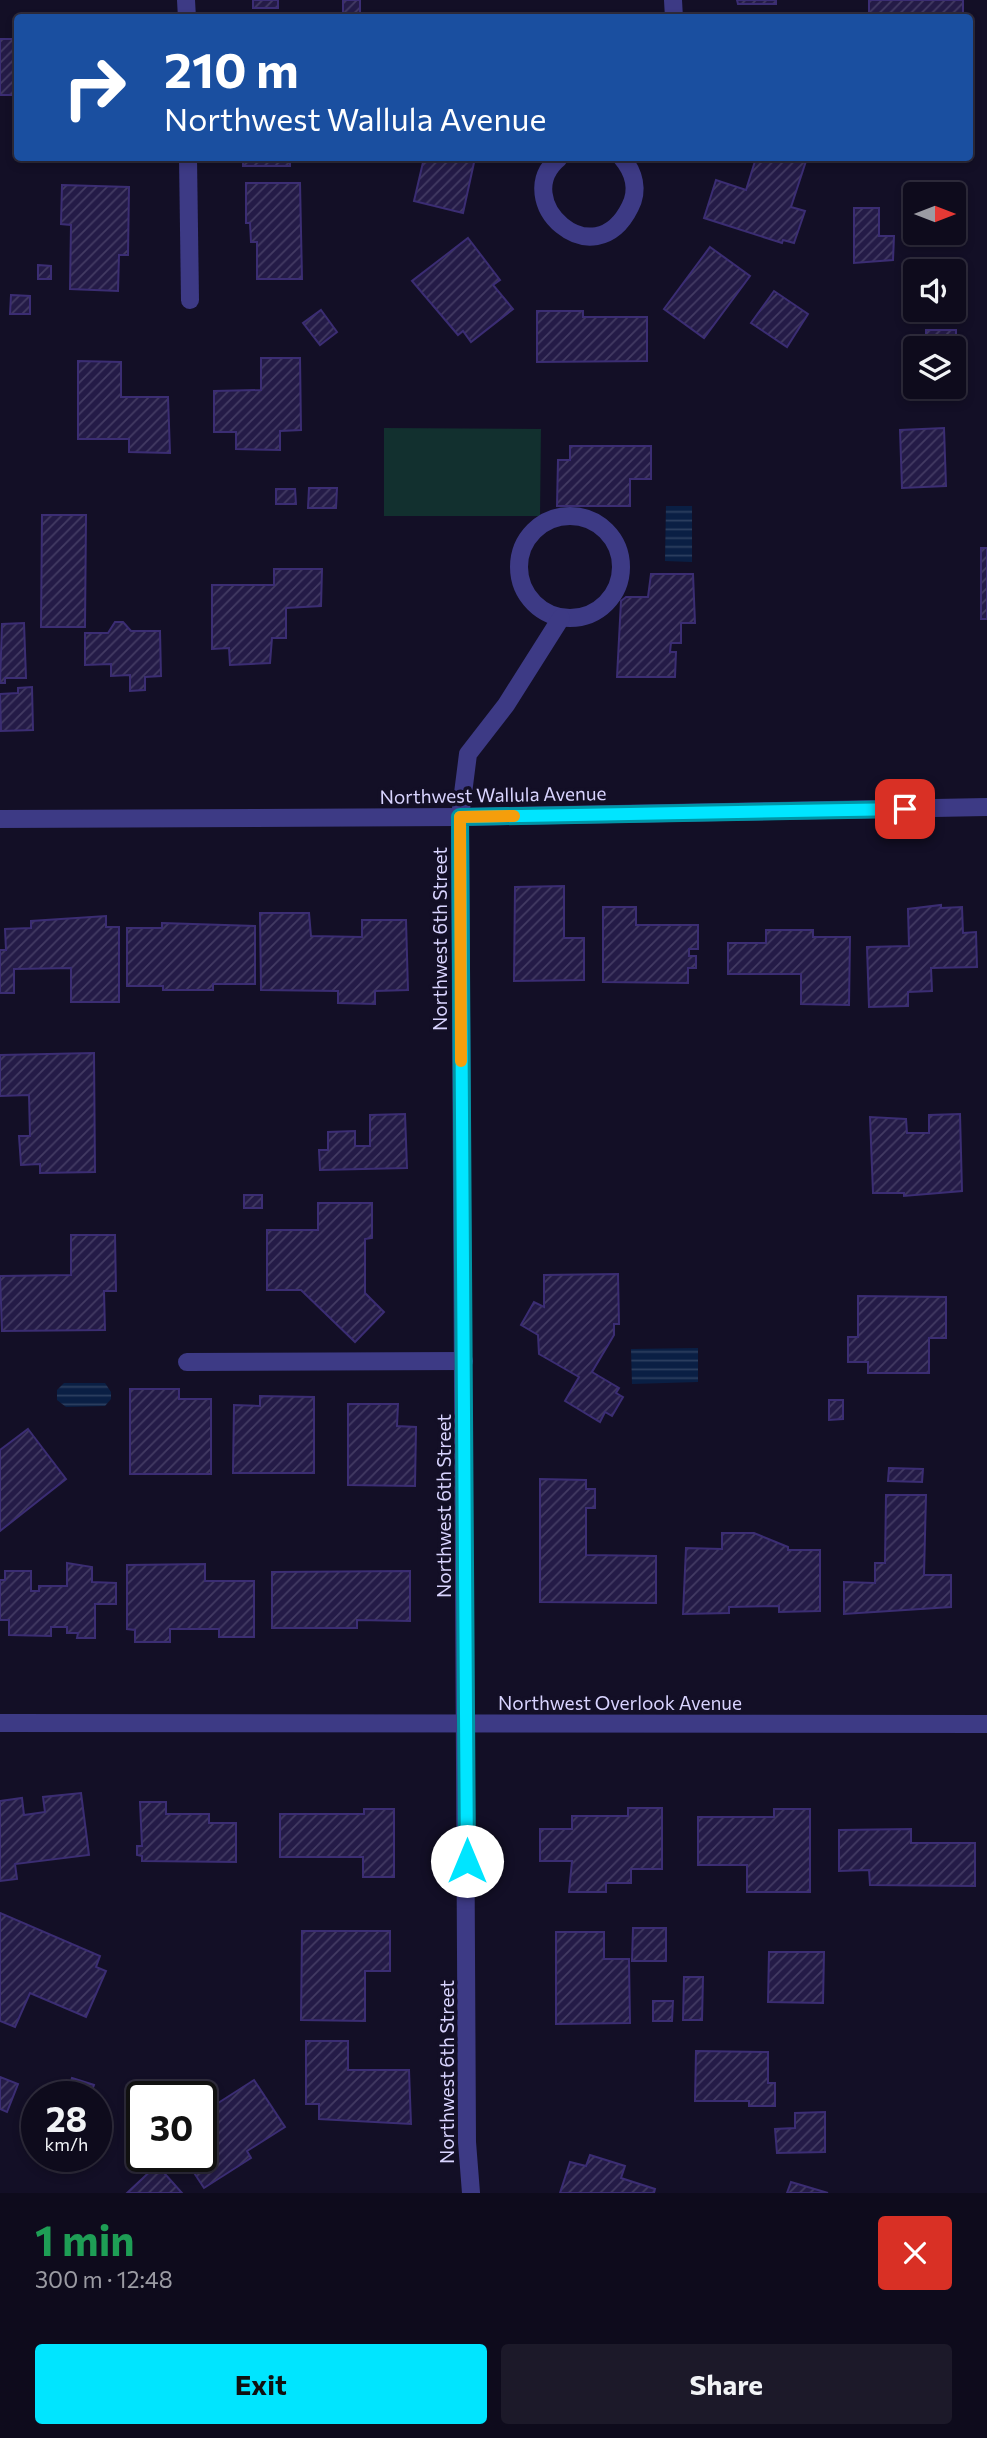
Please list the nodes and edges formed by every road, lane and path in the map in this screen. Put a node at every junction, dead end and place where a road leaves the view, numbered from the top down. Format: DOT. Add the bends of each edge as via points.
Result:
graph roads {
  1 [pos="188,161"];
  2 [pos="554,161"];
  3 [pos="625,161"];
  4 [pos="190,300"];
  5 [pos="561,618"];
  6 [pos="987,807"];
  7 [pos="460,817"];
  8 [pos="0,819"];
  9 [pos="464,1361"];
  10 [pos="187,1362"];
  11 [pos="0,1723"];
  12 [pos="467,1724"];
  13 [pos="987,1724"];
  14 [pos="471,2193"];
  1 -- 4 [label="street"];
  2 -- 3 [label="street" via="543,190 548,212 563,228 580,236 601,236 622,224 636,196 631,167"];
  5 -- 5 [label="street" via="594,613 616,590 621,574 615,542 591,520 574,516 541,524 520,552 518,569 531,602"];
  5 -- 7 [label="street, Northwest 6th Street" via="506,705 468,754"];
  6 -- 7 [label="street, Northwest Wallula Avenue"];
  7 -- 8 [label="street, Northwest Wallula Avenue"];
  7 -- 9 [label="street, Northwest 6th Street"];
  9 -- 10 [label="street"];
  9 -- 12 [label="street, Northwest 6th Street"];
  11 -- 12 [label="street, Northwest Overlook Avenue"];
  12 -- 13 [label="street, Northwest Overlook Avenue"];
  12 -- 14 [label="street, Northwest 6th Street" via="467,2142"];
}
